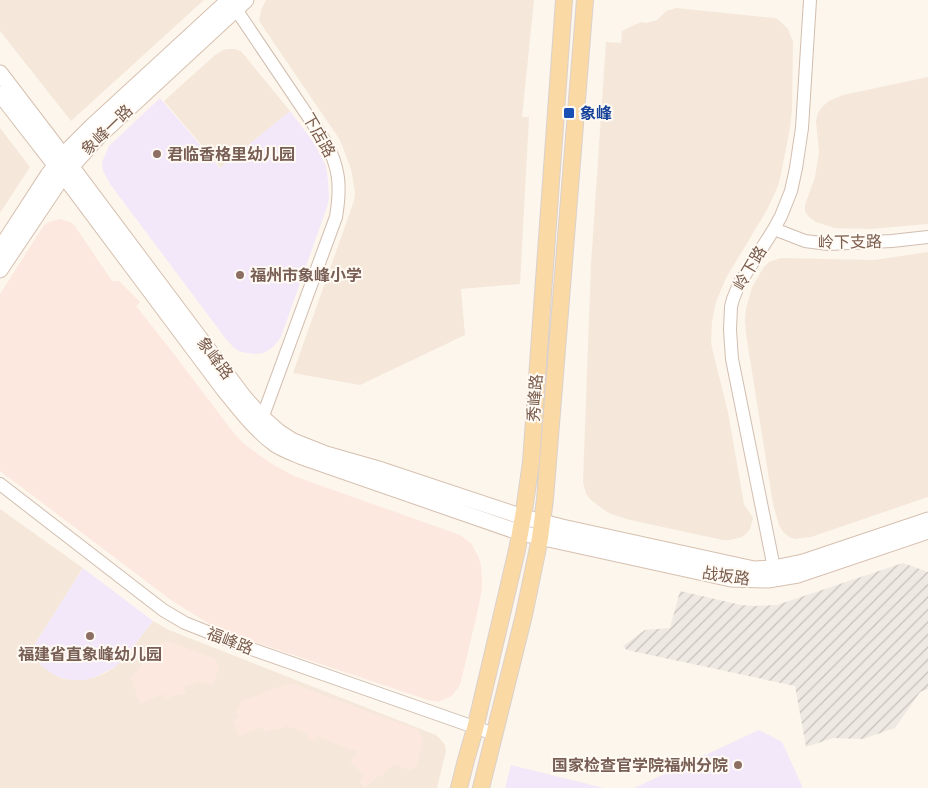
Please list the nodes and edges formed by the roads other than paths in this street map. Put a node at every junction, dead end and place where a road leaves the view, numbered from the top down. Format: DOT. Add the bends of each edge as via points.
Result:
graph roads {
  1 [pos="564,0"];
  2 [pos="585,0"];
  3 [pos="810,0"];
  4 [pos="235,2"];
  5 [pos="0,73"];
  6 [pos="0,94"];
  7 [pos="63,165"];
  8 [pos="774,229"];
  9 [pos="928,237"];
  10 [pos="0,250"];
  11 [pos="0,270"];
  12 [pos="260,423"];
  13 [pos="0,484"];
  14 [pos="928,520"];
  15 [pos="522,525"];
  16 [pos="541,530"];
  17 [pos="928,531"];
  18 [pos="774,568"];
  19 [pos="475,729"];
  20 [pos="494,734"];
  21 [pos="459,788"];
  22 [pos="481,788"];
  1 -- 15 [label="main road, 秀峰路" via="530,462"];
  2 -- 16 [label="main road"];
  3 -- 8 [label="street, 岭下路" via="802,128 796,168 788,200"];
  4 -- 7 [label="main road, 象峰一路" via="91,127"];
  4 -- 12 [label="street, 下店路" via="324,140 335,162 339,184 336,217"];
  5 -- 7 [label="main road, 象峰路"];
  6 -- 7 [label="main road, 象峰路"];
  7 -- 10 [label="main road, 象峰一路"];
  7 -- 11 [label="main road, 象峰一路"];
  7 -- 12 [label="main road, 象峰路" via="228,376"];
  8 -- 9 [label="street, 岭下支路" via="805,242 828,244"];
  8 -- 18 [label="street, 岭下路" via="736,291 731,307 730,330 732,360"];
  12 -- 15 [label="main road, 象峰路" via="272,426 286,437 320,452 373,467"];
  13 -- 19 [label="street, 福峰路" via="163,610 185,623"];
  14 -- 18 [label="main road, 战坂路" via="817,558"];
  15 -- 16 [label="main road, 战坂路"];
  15 -- 19 [label="main road, 秀峰路"];
  16 -- 17 [label="main road, 战坂路" via="731,579 756,581 808,572"];
  16 -- 18 [label="main road, 战坂路" via="746,568"];
  16 -- 20 [label="main road" via="524,615"];
  19 -- 20 [label="street, 福峰路"];
  19 -- 21 [label="main road, 秀峰路"];
  20 -- 22 [label="main road"];
}
